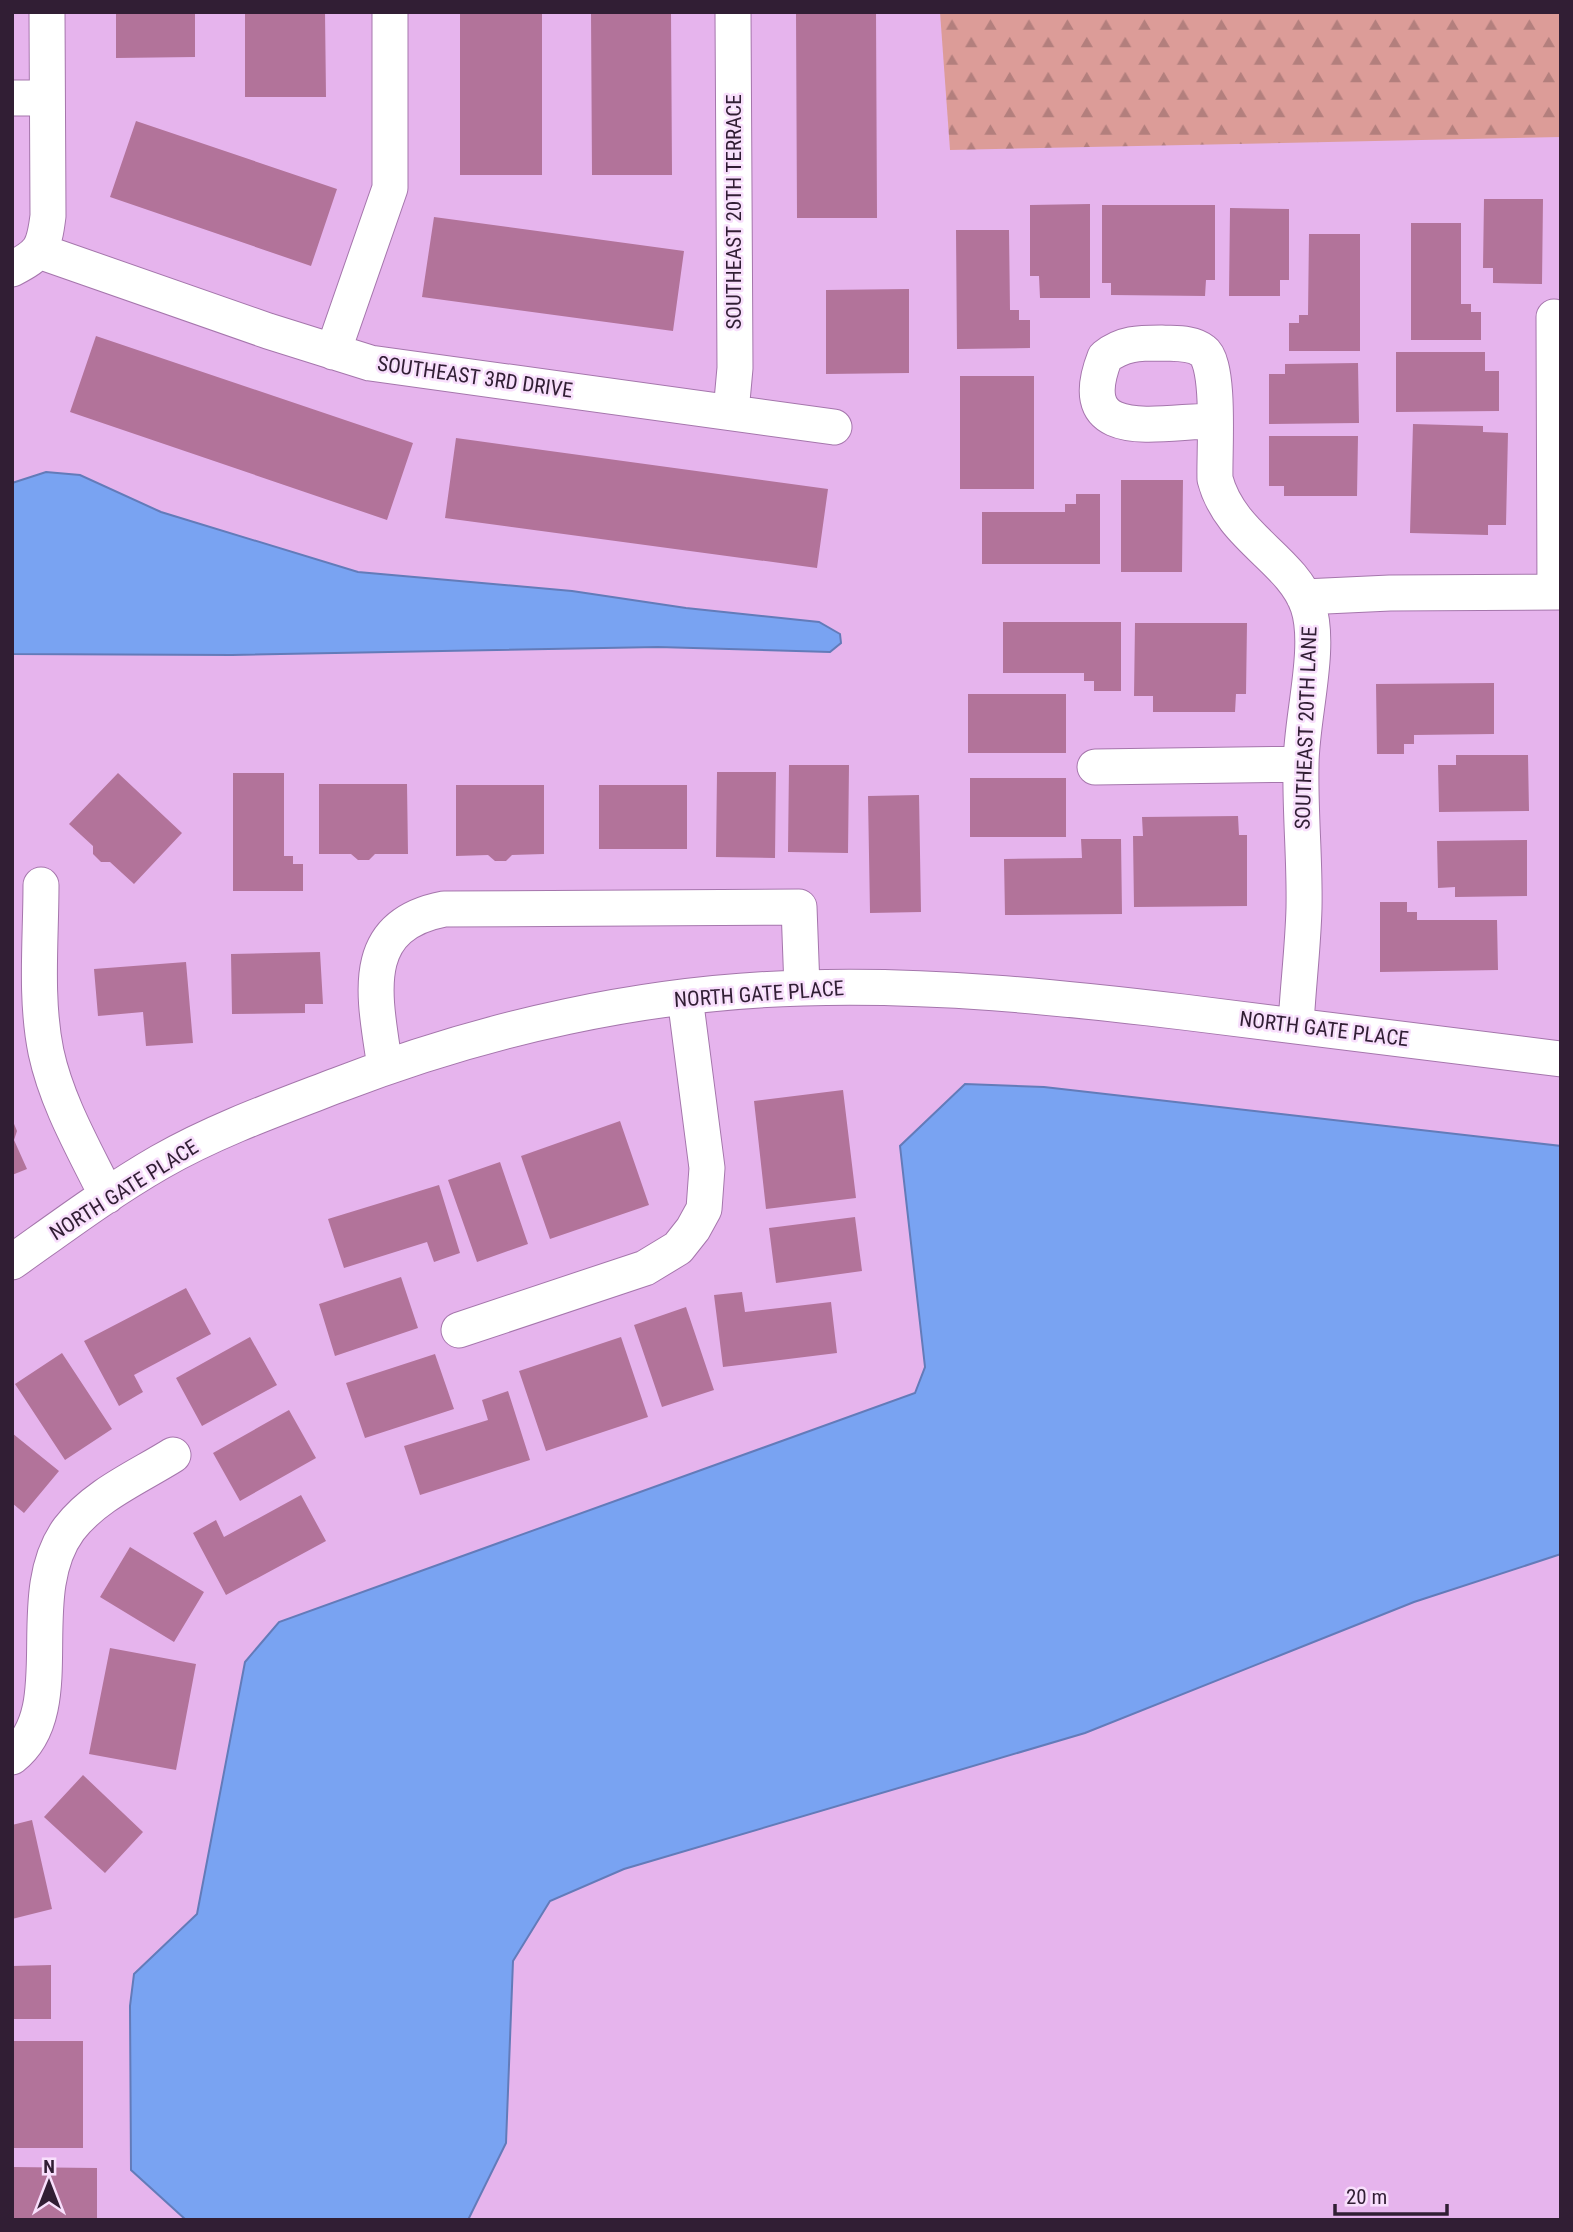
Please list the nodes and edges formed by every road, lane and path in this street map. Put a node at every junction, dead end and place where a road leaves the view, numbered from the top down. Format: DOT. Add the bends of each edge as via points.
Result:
graph roads {
  1 [pos="47,12"];
  2 [pos="390,12"];
  3 [pos="733,12"];
  4 [pos="12,98"];
  5 [pos="47,98"];
  6 [pos="26,260"];
  7 [pos="1554,317"];
  8 [pos="333,352"];
  9 [pos="731,412"];
  10 [pos="1214,421"];
  11 [pos="834,427"];
  12 [pos="1558,592"];
  13 [pos="1304,597"];
  14 [pos="1300,764"];
  15 [pos="1095,767"];
  16 [pos="41,885"];
  17 [pos="802,988"];
  18 [pos="685,998"];
  19 [pos="1296,1025"];
  20 [pos="1561,1059"];
  21 [pos="385,1067"];
  22 [pos="107,1196"];
  23 [pos="12,1262"];
  24 [pos="459,1330"];
  25 [pos="173,1455"];
  26 [pos="12,1757"];
  1 -- 5 [label="street"];
  2 -- 8 [label="street" via="390,188"];
  3 -- 9 [label="street, SOUTHEAST 20TH TERRACE" via="735,368"];
  4 -- 5 [label="street"];
  5 -- 6 [label="street" via="45,243"];
  6 -- 8 [label="street, SOUTHEAST 3RD DRIVE"];
  7 -- 12 [label="street"];
  8 -- 9 [label="street, SOUTHEAST 3RD DRIVE" via="402,370"];
  9 -- 11 [label="street, SOUTHEAST 3RD DRIVE"];
  10 -- 13 [label="street, SOUTHEAST 20TH LANE" via="1215,479 1225,507"];
  12 -- 13 [label="street"];
  13 -- 14 [label="street, SOUTHEAST 20TH LANE" via="1312,642"];
  14 -- 15 [label="street"];
  14 -- 19 [label="street, SOUTHEAST 20TH LANE" via="1304,908"];
  16 -- 22 [label="street" via="46,1050 59,1094"];
  17 -- 18 [label="street, NORTH GATE PLACE"];
  17 -- 19 [label="street, NORTH GATE PLACE" via="997,992"];
  17 -- 21 [label="street" via="799,907 436,911 401,925 380,951 379,1023"];
  18 -- 21 [label="street, NORTH GATE PLACE" via="594,1011"];
  18 -- 24 [label="street" via="707,1168 704,1209 693,1229 678,1248 645,1268"];
  19 -- 20 [label="street, NORTH GATE PLACE"];
  21 -- 22 [label="street, NORTH GATE PLACE" via="215,1134 159,1162"];
  22 -- 23 [label="street, NORTH GATE PLACE"];
  25 -- 26 [label="street" via="93,1504 59,1546 44,1600 40,1712 27,1743"];
}
